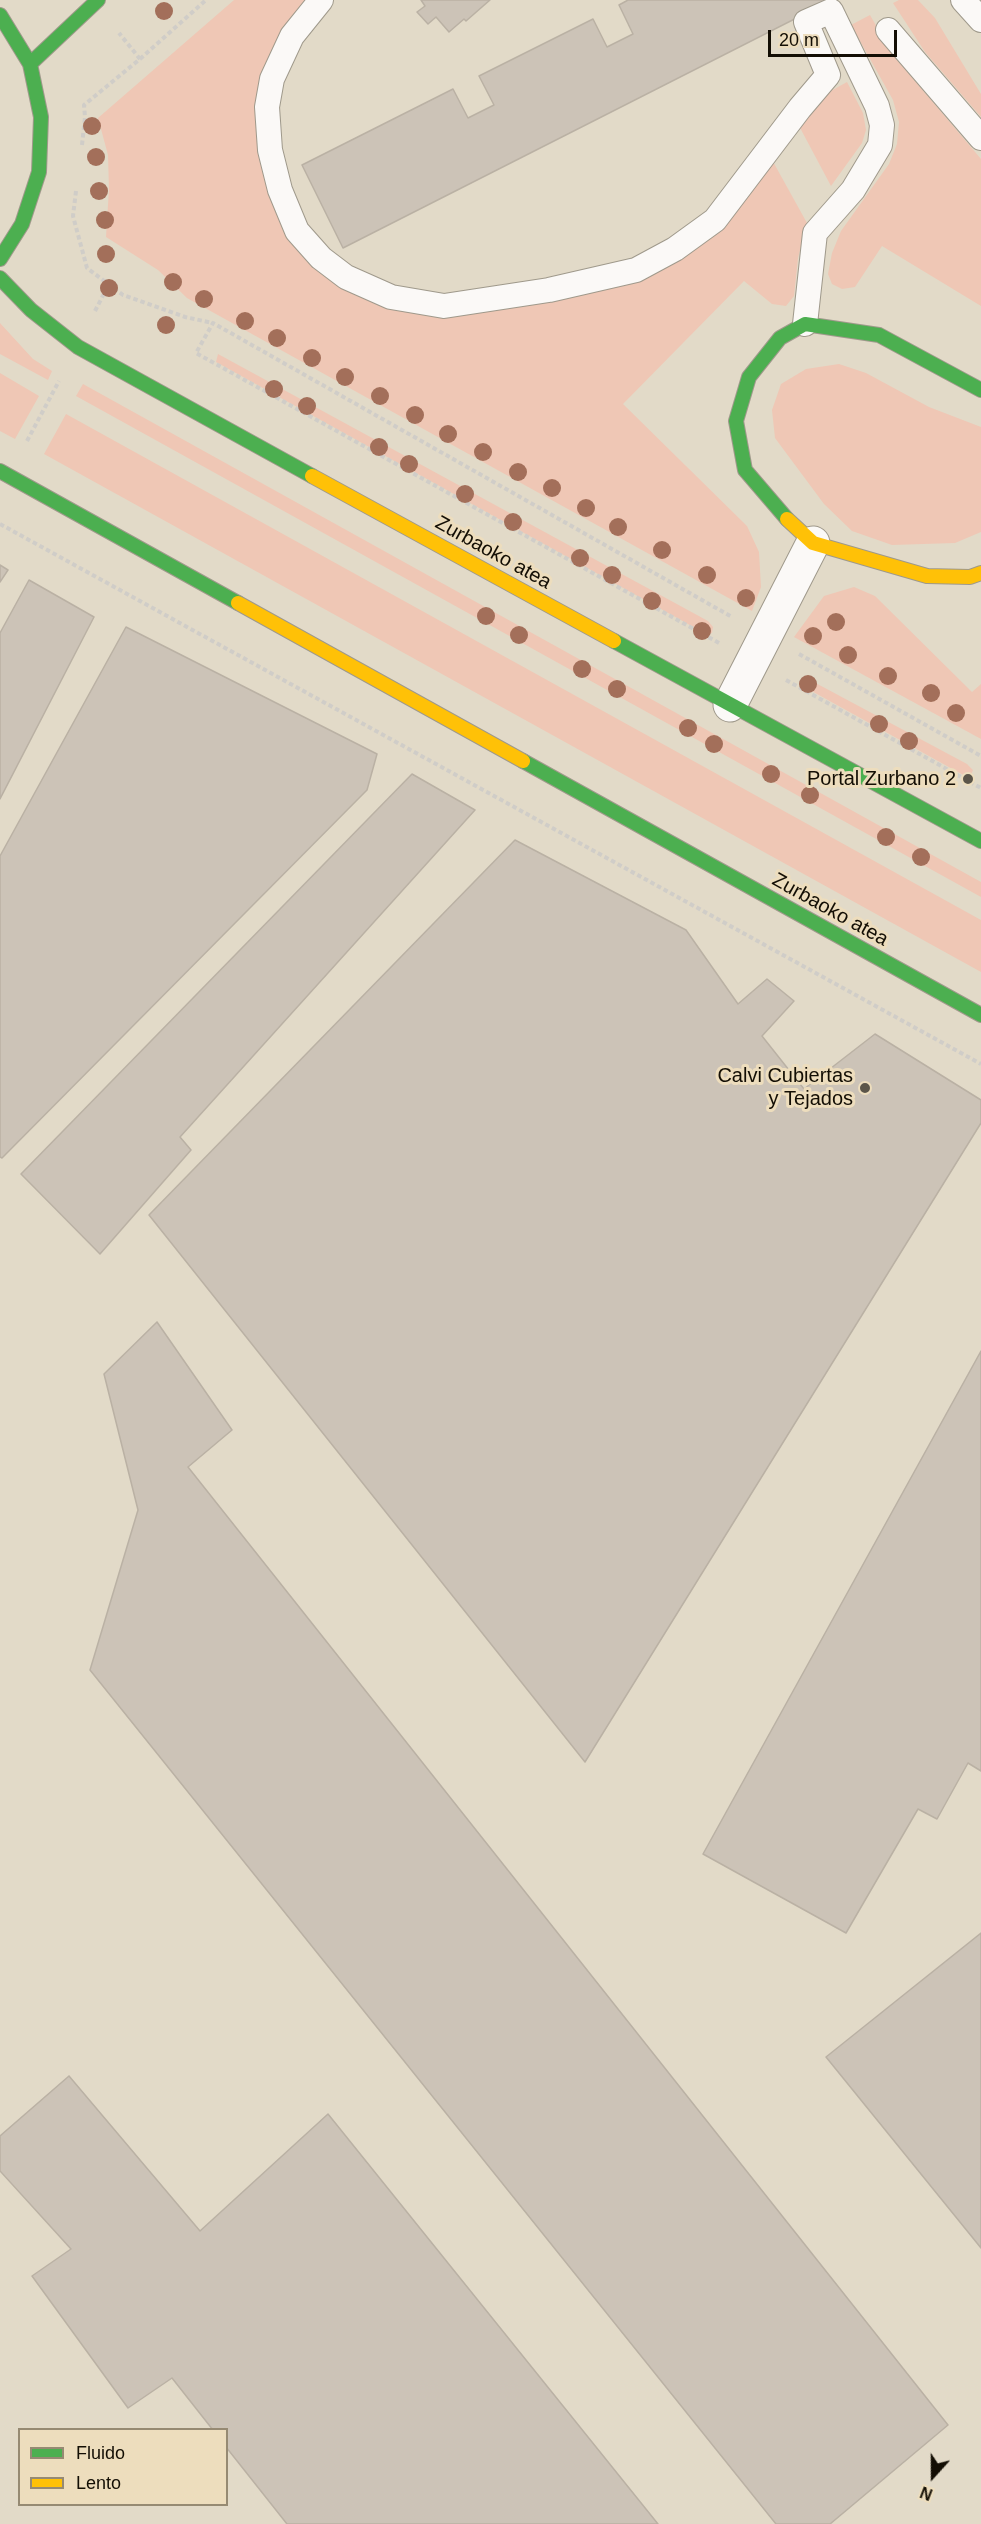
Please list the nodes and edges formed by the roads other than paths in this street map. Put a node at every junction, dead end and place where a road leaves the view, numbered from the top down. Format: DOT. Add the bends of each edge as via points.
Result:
graph roads {
  1 [pos="321,0"];
  2 [pos="963,0"];
  3 [pos="97,1"];
  4 [pos="0,15"];
  5 [pos="981,20"];
  6 [pos="888,30"];
  7 [pos="30,64"];
  8 [pos="981,138"];
  9 [pos="0,259"];
  10 [pos="0,278"];
  11 [pos="805,324"];
  12 [pos="981,390"];
  13 [pos="0,471"];
  14 [pos="813,543"];
  15 [pos="981,573"];
  16 [pos="730,705"];
  17 [pos="981,841"];
  18 [pos="981,1015"];
  1 -- 11 [label="lane" via="292,36 273,79 267,107 270,150 280,190 297,231 321,258 346,277 391,297 444,306 549,290 636,270 675,249 715,220 828,75 806,22 831,11 878,106 882,125 880,145 853,189 815,233"];
  2 -- 5 [label="lane"];
  3 -- 7 [label="main road"];
  4 -- 7 [label="main road"];
  6 -- 8 [label="lane"];
  7 -- 9 [label="main road" via="41,117 39,172 22,224"];
  10 -- 16 [label="main road, Zurbaoko atea" via="31,310 105,363"];
  11 -- 12 [label="main road" via="879,335"];
  11 -- 14 [label="main road" via="780,338 749,377 736,421 745,470"];
  13 -- 18 [label="main road, Zurbaoko atea"];
  14 -- 15 [label="main road" via="927,576 970,577"];
  14 -- 16 [label="street"];
  16 -- 17 [label="main road, Zurbaoko atea"];
}
